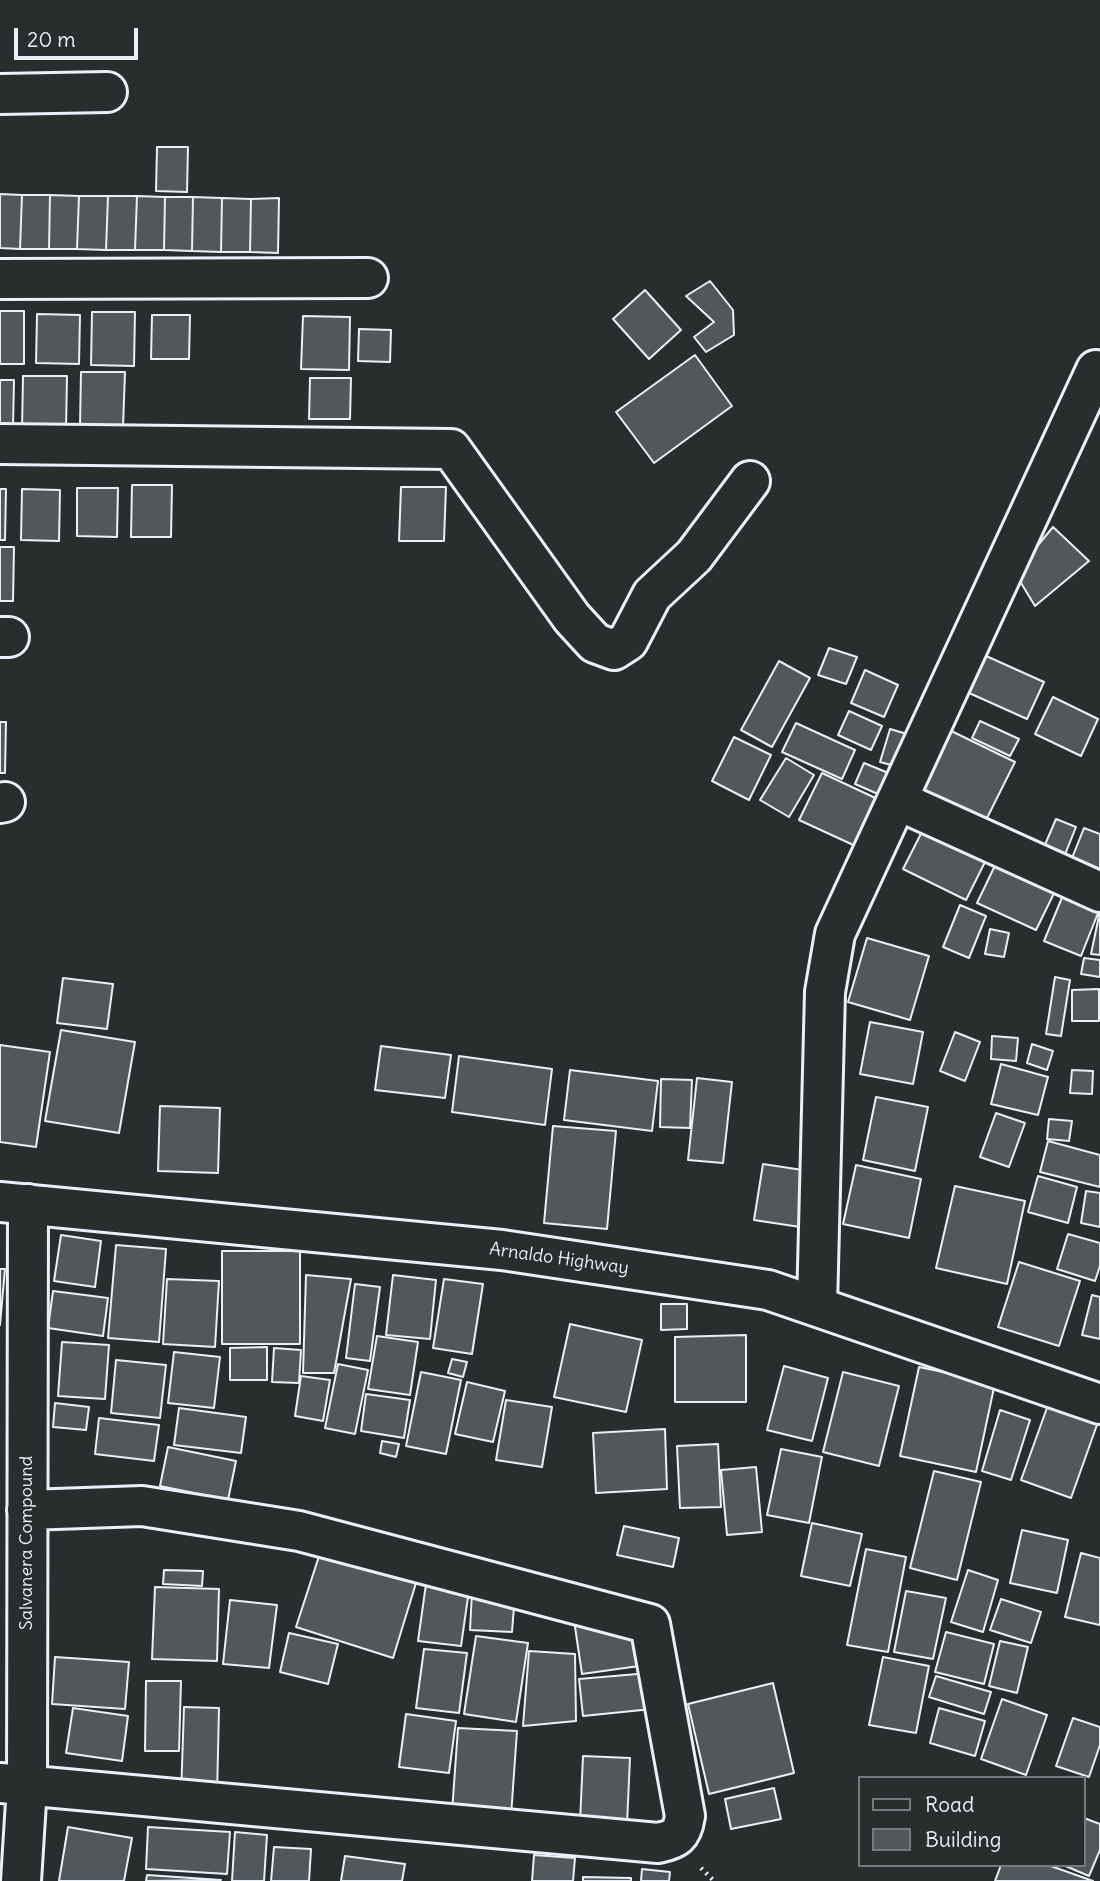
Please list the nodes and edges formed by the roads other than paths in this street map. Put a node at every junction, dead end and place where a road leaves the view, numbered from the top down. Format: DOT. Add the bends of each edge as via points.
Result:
graph roads {
  1 [pos="107,92"];
  2 [pos="0,94"];
  3 [pos="368,278"];
  4 [pos="0,279"];
  5 [pos="1096,370"];
  6 [pos="0,444"];
  7 [pos="750,481"];
  8 [pos="897,800"];
  9 [pos="1100,892"];
  10 [pos="14,1203"];
  11 [pos="817,1306"];
  12 [pos="1100,1404"];
  13 [pos="27,1510"];
  14 [pos="14,1784"];
  15 [pos="21,1881"];
  1 -- 2 [label="street"];
  3 -- 4 [label="street"];
  5 -- 8 [label="street"];
  6 -- 7 [label="street" via="451,449 572,618 594,643 614,650 628,640 652,595 694,556"];
  8 -- 9 [label="street"];
  8 -- 11 [label="street" via="835,934 825,992"];
  10 -- 11 [label="street, Arnaldo Highway" via="502,1250 768,1290"];
  10 -- 13 [label="street, Salvanera Compound"];
  11 -- 12 [label="street, Arnaldo Highway"];
  13 -- 14 [label="street, Salvanera Compound"];
  13 -- 14 [label="street" via="142,1506 299,1531 650,1624 685,1816 674,1840 658,1843"];
  14 -- 15 [label="street, Salvanera Compound"];
}
